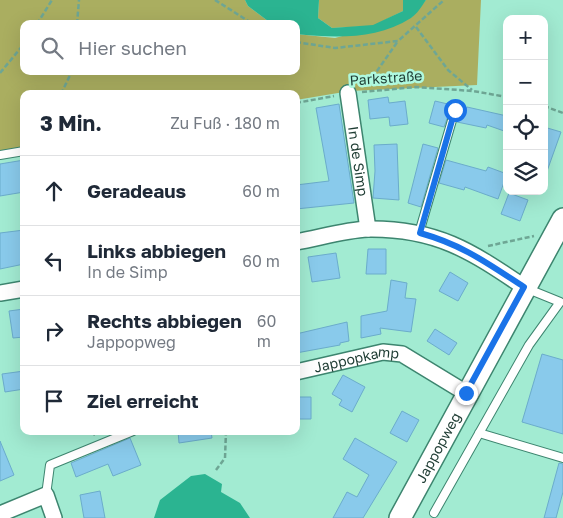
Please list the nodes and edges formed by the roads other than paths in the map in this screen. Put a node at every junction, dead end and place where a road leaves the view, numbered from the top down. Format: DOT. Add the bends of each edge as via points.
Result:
graph roads {
  1 [pos="348,93"];
  2 [pos="455,110"];
  3 [pos="20,152"];
  4 [pos="0,155"];
  5 [pos="560,228"];
  6 [pos="368,229"];
  7 [pos="420,233"];
  8 [pos="300,241"];
  9 [pos="524,287"];
  10 [pos="20,290"];
  11 [pos="0,293"];
  12 [pos="300,371"];
  13 [pos="466,393"];
  14 [pos="479,434"];
  15 [pos="123,435"];
  16 [pos="563,458"];
  17 [pos="46,495"];
  18 [pos="434,513"];
  19 [pos="0,514"];
  20 [pos="54,518"];
  21 [pos="400,518"];
  1 -- 6 [label="street, In de Simp"];
  2 -- 7 [label="lane"];
  3 -- 4 [label="lane"];
  5 -- 9 [label="street, Jappopweg"];
  6 -- 7 [label="street"];
  6 -- 8 [label="street"];
  7 -- 9 [label="street" via="466,250"];
  9 -- 13 [label="street, Jappopweg"];
  9 -- 14 [label="lane" via="560,302 529,345"];
  10 -- 11 [label="street"];
  12 -- 13 [label="street, Jappopkamp" via="383,352 402,354"];
  13 -- 21 [label="street, Jappopweg"];
  14 -- 16 [label="lane"];
  14 -- 18 [label="lane"];
  15 -- 17 [label="lane" via="50,465"];
  17 -- 19 [label="street"];
  17 -- 20 [label="street"];
}
